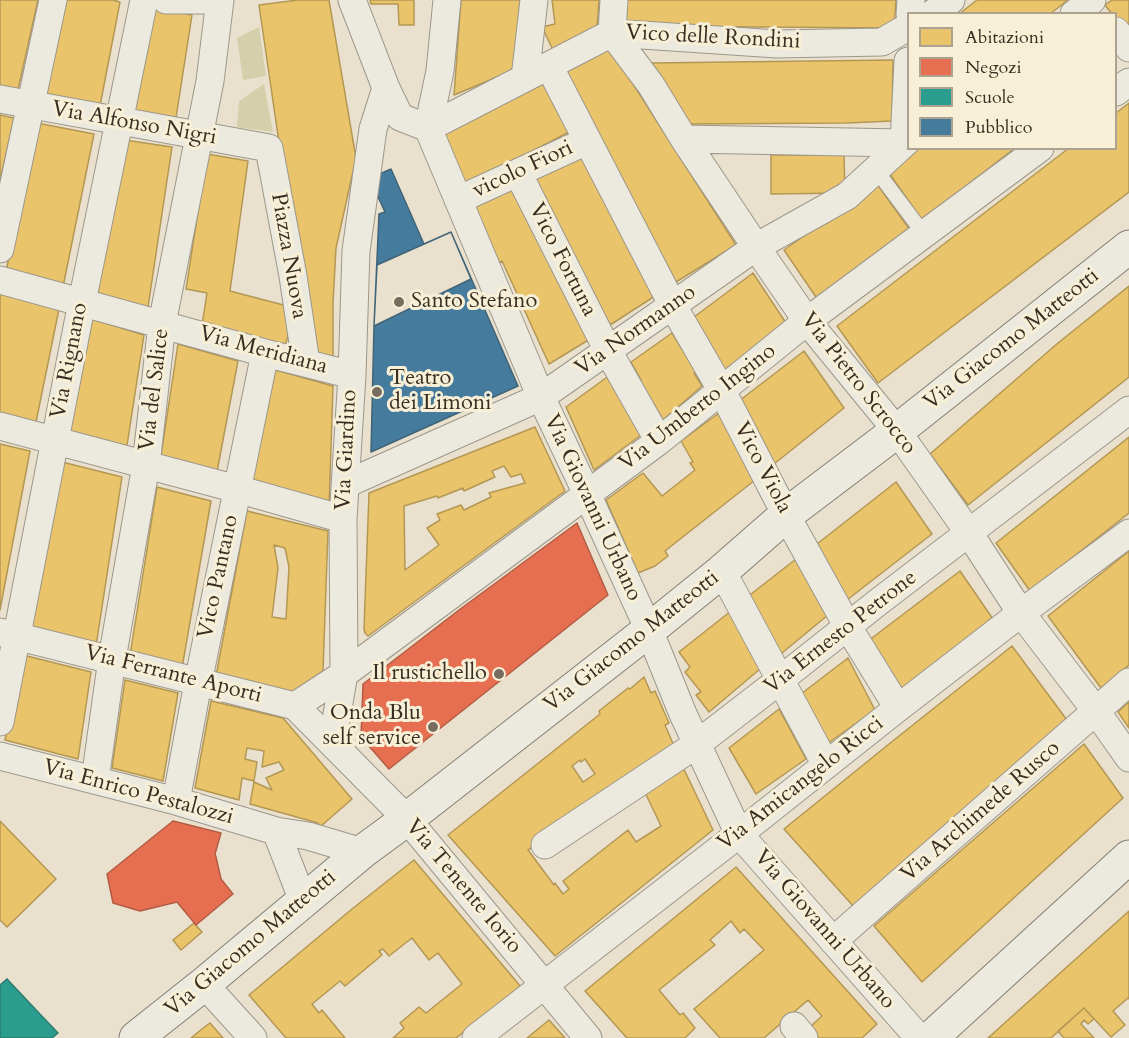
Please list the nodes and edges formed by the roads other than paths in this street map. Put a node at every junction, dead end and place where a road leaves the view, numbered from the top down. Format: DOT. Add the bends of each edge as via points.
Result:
graph roads {
  1 [pos="53,0"];
  2 [pos="144,0"];
  3 [pos="168,0"];
  4 [pos="220,0"];
  5 [pos="352,0"];
  6 [pos="447,0"];
  7 [pos="534,0"];
  8 [pos="614,0"];
  9 [pos="951,0"];
  10 [pos="1091,0"];
  11 [pos="935,12"];
  12 [pos="1076,12"];
  13 [pos="1100,12"];
  14 [pos="907,28"];
  15 [pos="1117,32"];
  16 [pos="612,33"];
  17 [pos="1129,48"];
  18 [pos="549,66"];
  19 [pos="525,78"];
  20 [pos="1129,82"];
  21 [pos="386,88"];
  22 [pos="1117,91"];
  23 [pos="0,99"];
  24 [pos="31,105"];
  25 [pos="120,121"];
  26 [pos="428,128"];
  27 [pos="200,136"];
  28 [pos="684,139"];
  29 [pos="587,141"];
  30 [pos="907,142"];
  31 [pos="269,148"];
  32 [pos="1037,150"];
  33 [pos="876,170"];
  34 [pos="518,172"];
  35 [pos="458,200"];
  36 [pos="924,234"];
  37 [pos="756,247"];
  38 [pos="1129,247"];
  39 [pos="0,249"];
  40 [pos="0,280"];
  41 [pos="82,302"];
  42 [pos="673,306"];
  43 [pos="807,321"];
  44 [pos="162,324"];
  45 [pos="608,351"];
  46 [pos="265,353"];
  47 [pos="306,363"];
  48 [pos="352,375"];
  49 [pos="722,391"];
  50 [pos="541,397"];
  51 [pos="1129,410"];
  52 [pos="0,426"];
  53 [pos="897,431"];
  54 [pos="55,441"];
  55 [pos="658,441"];
  56 [pos="146,465"];
  57 [pos="346,484"];
  58 [pos="237,489"];
  59 [pos="587,494"];
  60 [pos="786,515"];
  61 [pos="343,519"];
  62 [pos="969,533"];
  63 [pos="1129,533"];
  64 [pos="722,571"];
  65 [pos="1022,613"];
  66 [pos="848,627"];
  67 [pos="649,630"];
  68 [pos="8,634"];
  69 [pos="112,659"];
  70 [pos="344,675"];
  71 [pos="780,680"];
  72 [pos="198,682"];
  73 [pos="1129,682"];
  74 [pos="295,706"];
  75 [pos="898,708"];
  76 [pos="1096,711"];
  77 [pos="0,723"];
  78 [pos="332,743"];
  79 [pos="697,744"];
  80 [pos="0,756"];
  81 [pos="1129,758"];
  82 [pos="826,765"];
  83 [pos="95,780"];
  84 [pos="176,801"];
  85 [pos="407,819"];
  86 [pos="276,831"];
  87 [pos="739,834"];
  88 [pos="545,845"];
  89 [pos="362,852"];
  90 [pos="1129,856"];
  91 [pos="303,901"];
  92 [pos="832,941"];
  93 [pos="204,984"];
  94 [pos="544,985"];
  95 [pos="136,1038"];
  96 [pos="253,1038"];
  97 [pos="476,1038"];
  98 [pos="588,1038"];
  99 [pos="919,1038"];
  100 [pos="931,1038"];
  1 -- 24 [label="street"];
  2 -- 25 [label="street, Via Rignano"];
  3 -- 4 [label="street"];
  4 -- 27 [label="street, Via del Salice"];
  5 -- 21 [label="street"];
  6 -- 26 [label="street" via="440,70"];
  7 -- 19 [label="street"];
  8 -- 16 [label="street"];
  9 -- 11 [label="street"];
  10 -- 12 [label="street"];
  10 -- 13 [label="street"];
  14 -- 16 [label="street, Vico delle Rondini" via="882,42 777,44"];
  15 -- 17 [label="street"];
  16 -- 18 [label="street, Vico delle Rondini"];
  16 -- 28 [label="street, Via Pietro Scrocco" via="651,85"];
  18 -- 19 [label="street, Vico delle Rondini"];
  18 -- 29 [label="street, Vico Viola"];
  19 -- 26 [label="street, Vico delle Rondini"];
  20 -- 22 [label="street"];
  21 -- 26 [label="street" via="400,117"];
  21 -- 48 [label="street, Via Giardino" via="373,129 356,251"];
  23 -- 24 [label="street, Via Alfonso Nigri"];
  24 -- 25 [label="street, Via Alfonso Nigri"];
  24 -- 39 [label="street"];
  25 -- 27 [label="street, Via Alfonso Nigri"];
  25 -- 41 [label="street, Via Rignano"];
  26 -- 35 [label="street, Via Giovanni Urbano"];
  27 -- 31 [label="street, Via Alfonso Nigri"];
  27 -- 44 [label="street, Via del Salice"];
  28 -- 30 [label="street"];
  28 -- 37 [label="street, Via Pietro Scrocco"];
  29 -- 34 [label="street, vicolo Fiori"];
  29 -- 42 [label="street, Vico Viola"];
  30 -- 33 [label="street, Via Normanno"];
  31 -- 47 [label="street, Piazza Nuova"];
  32 -- 36 [label="street, Via Umberto Ingino"];
  33 -- 36 [label="lane"];
  33 -- 37 [label="street, Via Normanno" via="847,196"];
  34 -- 35 [label="street, vicolo Fiori"];
  34 -- 45 [label="street, Vico Fortuna"];
  35 -- 50 [label="street, Via Giovanni Urbano"];
  36 -- 43 [label="street, Via Umberto Ingino"];
  37 -- 42 [label="street, Via Normanno"];
  37 -- 43 [label="street, Via Pietro Scrocco"];
  38 -- 53 [label="street, Via Giacomo Matteotti"];
  40 -- 41 [label="street, Via Meridiana"];
  41 -- 44 [label="street, Via Meridiana"];
  41 -- 54 [label="street, Via Rignano"];
  42 -- 45 [label="street, Via Normanno"];
  42 -- 49 [label="street, Vico Viola"];
  43 -- 49 [label="street, Via Umberto Ingino"];
  43 -- 53 [label="street, Via Pietro Scrocco"];
  44 -- 46 [label="street, Via Meridiana"];
  44 -- 56 [label="street, Via del Salice"];
  45 -- 50 [label="street, Via Normanno"];
  45 -- 55 [label="street, Vico Fortuna"];
  46 -- 47 [label="street, Via Meridiana"];
  46 -- 58 [label="street, Vico Pantano"];
  47 -- 48 [label="street, Via Meridiana"];
  48 -- 57 [label="street, Via Giardino"];
  49 -- 55 [label="street, Via Umberto Ingino"];
  49 -- 60 [label="street, Vico Viola"];
  50 -- 57 [label="street, Via Normanno"];
  50 -- 59 [label="street, Via Giovanni Urbano"];
  51 -- 62 [label="street, Via Ernesto Petrone"];
  52 -- 54 [label="street"];
  53 -- 60 [label="street, Via Giacomo Matteotti"];
  53 -- 62 [label="street, Via Pietro Scrocco"];
  54 -- 56 [label="street"];
  54 -- 68 [label="street, Via Rignano"];
  55 -- 59 [label="street, Via Umberto Ingino"];
  56 -- 58 [label="street"];
  56 -- 69 [label="street, Via del Salice"];
  57 -- 61 [label="street, Via Giardino"];
  58 -- 61 [label="street"];
  58 -- 72 [label="street, Vico Pantano"];
  59 -- 67 [label="street, Via Giovanni Urbano"];
  59 -- 70 [label="street, Via Umberto Ingino"];
  60 -- 64 [label="street, Via Giacomo Matteotti"];
  60 -- 66 [label="street, Vico Viola"];
  61 -- 70 [label="street, Via Giardino"];
  62 -- 65 [label="street, Via Pietro Scrocco"];
  62 -- 66 [label="street, Via Ernesto Petrone"];
  63 -- 65 [label="street, Via Amicangelo Ricci"];
  64 -- 67 [label="street, Via Giacomo Matteotti"];
  64 -- 71 [label="street"];
  65 -- 75 [label="street, Via Amicangelo Ricci"];
  65 -- 76 [label="street, Via Pietro Scrocco"];
  66 -- 71 [label="street, Via Ernesto Petrone"];
  66 -- 75 [label="street, Vico Viola"];
  67 -- 79 [label="street, Via Giovanni Urbano"];
  67 -- 85 [label="street, Via Giacomo Matteotti"];
  68 -- 69 [label="street, Via Ferrante Aporti"];
  68 -- 77 [label="street, Via Rignano"];
  69 -- 72 [label="street, Via Ferrante Aporti"];
  69 -- 83 [label="street, Via del Salice"];
  70 -- 74 [label="street, Via Umberto Ingino"];
  70 -- 78 [label="street, Via Giardino"];
  71 -- 79 [label="street, Via Ernesto Petrone"];
  71 -- 82 [label="street"];
  72 -- 74 [label="street, Via Ferrante Aporti"];
  72 -- 84 [label="street, Vico Pantano"];
  73 -- 76 [label="street, Via Archimede Rusco"];
  74 -- 78 [label="street"];
  75 -- 82 [label="street, Via Amicangelo Ricci"];
  76 -- 81 [label="street, Via Pietro Scrocco"];
  76 -- 92 [label="street, Via Archimede Rusco"];
  78 -- 85 [label="street, Via Tenente Iorio"];
  79 -- 87 [label="street, Via Giovanni Urbano"];
  79 -- 88 [label="street, Via Ernesto Petrone"];
  80 -- 83 [label="street, Via Enrico Pestalozzi"];
  82 -- 87 [label="street, Via Amicangelo Ricci"];
  83 -- 84 [label="street, Via Enrico Pestalozzi"];
  84 -- 86 [label="street, Via Enrico Pestalozzi"];
  85 -- 89 [label="street, Via Giacomo Matteotti"];
  85 -- 94 [label="street, Via Tenente Iorio"];
  86 -- 89 [label="street, Via Enrico Pestalozzi"];
  86 -- 91 [label="street"];
  87 -- 92 [label="street, Via Giovanni Urbano"];
  87 -- 94 [label="street, Via Amicangelo Ricci"];
  89 -- 91 [label="street, Via Giacomo Matteotti"];
  90 -- 100 [label="street"];
  91 -- 93 [label="street, Via Giacomo Matteotti"];
  92 -- 99 [label="street, Via Giovanni Urbano"];
  93 -- 95 [label="street, Via Giacomo Matteotti"];
  93 -- 96 [label="street"];
  94 -- 97 [label="street, Via Amicangelo Ricci"];
  94 -- 98 [label="street, Via Tenente Iorio"];
}
